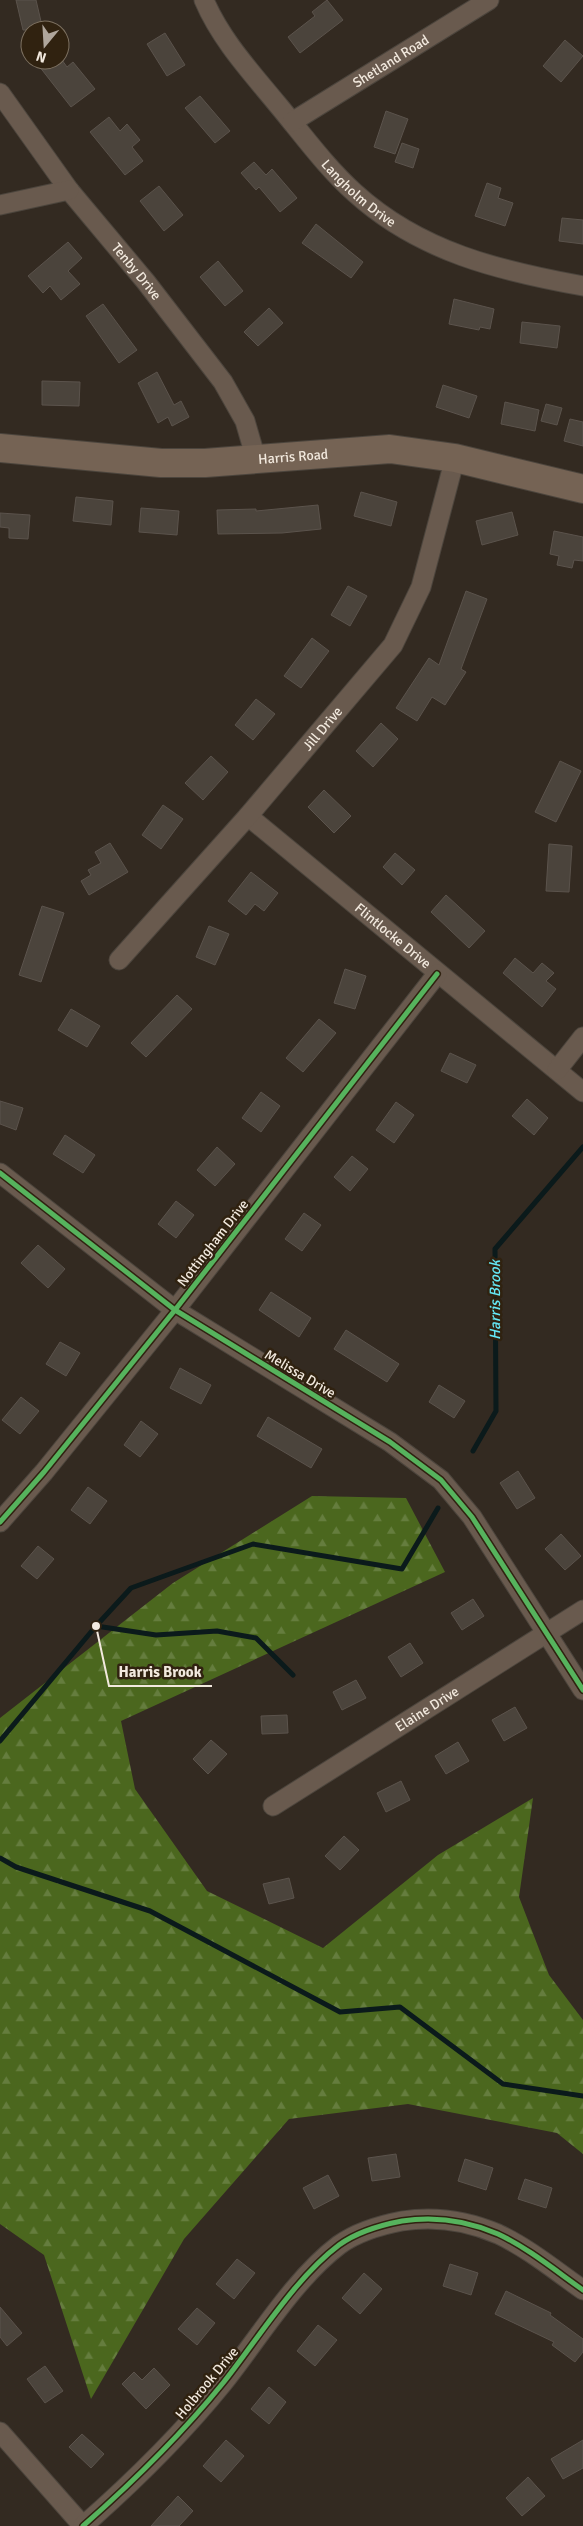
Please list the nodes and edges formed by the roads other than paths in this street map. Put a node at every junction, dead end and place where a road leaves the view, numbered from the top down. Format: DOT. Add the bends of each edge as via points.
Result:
graph roads {
  1 [pos="204,0"];
  2 [pos="489,0"];
  3 [pos="0,93"];
  4 [pos="292,122"];
  5 [pos="69,190"];
  6 [pos="0,205"];
  7 [pos="583,286"];
  8 [pos="0,448"];
  9 [pos="455,458"];
  10 [pos="256,459"];
  11 [pos="583,489"];
  12 [pos="248,816"];
  13 [pos="119,960"];
  14 [pos="437,974"];
  15 [pos="583,1037"];
  16 [pos="556,1070"];
  17 [pos="583,1092"];
  18 [pos="0,1173"];
  19 [pos="175,1310"];
  20 [pos="0,1522"];
  21 [pos="583,1610"];
  22 [pos="547,1633"];
  23 [pos="583,1690"];
  24 [pos="273,1806"];
  25 [pos="583,2290"];
  26 [pos="0,2432"];
  27 [pos="83,2526"];
  1 -- 4 [label="street, Langholm Drive" via="234,51"];
  2 -- 4 [label="street, Shetland Road"];
  3 -- 5 [label="street, Tenby Drive"];
  4 -- 7 [label="street, Langholm Drive" via="355,193 387,219 424,240 496,268"];
  5 -- 6 [label="street"];
  5 -- 10 [label="street, Tenby Drive" via="146,282 223,382 245,421"];
  8 -- 10 [label="street, Harris Road" via="162,463"];
  9 -- 10 [label="street, Harris Road" via="390,449"];
  9 -- 11 [label="street, Harris Road"];
  9 -- 12 [label="street, Jill Drive" via="421,587 394,645"];
  12 -- 13 [label="street, Jill Drive"];
  12 -- 14 [label="street, Flintlocke Drive"];
  14 -- 16 [label="street, Flintlocke Drive"];
  14 -- 19 [label="street, Nottingham Drive"];
  15 -- 16 [label="street"];
  16 -- 17 [label="street, Flintlocke Drive"];
  18 -- 19 [label="street, Melissa Drive"];
  19 -- 20 [label="street, Nottingham Drive"];
  19 -- 22 [label="street, Melissa Drive" via="390,1442 441,1480 472,1517"];
  21 -- 22 [label="street, Elaine Drive"];
  22 -- 23 [label="street, Melissa Drive"];
  22 -- 24 [label="street, Elaine Drive"];
  25 -- 27 [label="street, Holbrook Drive" via="499,2234 460,2222 419,2219 378,2226 341,2244 317,2264 188,2423 152,2462"];
  26 -- 27 [label="street"];
}
